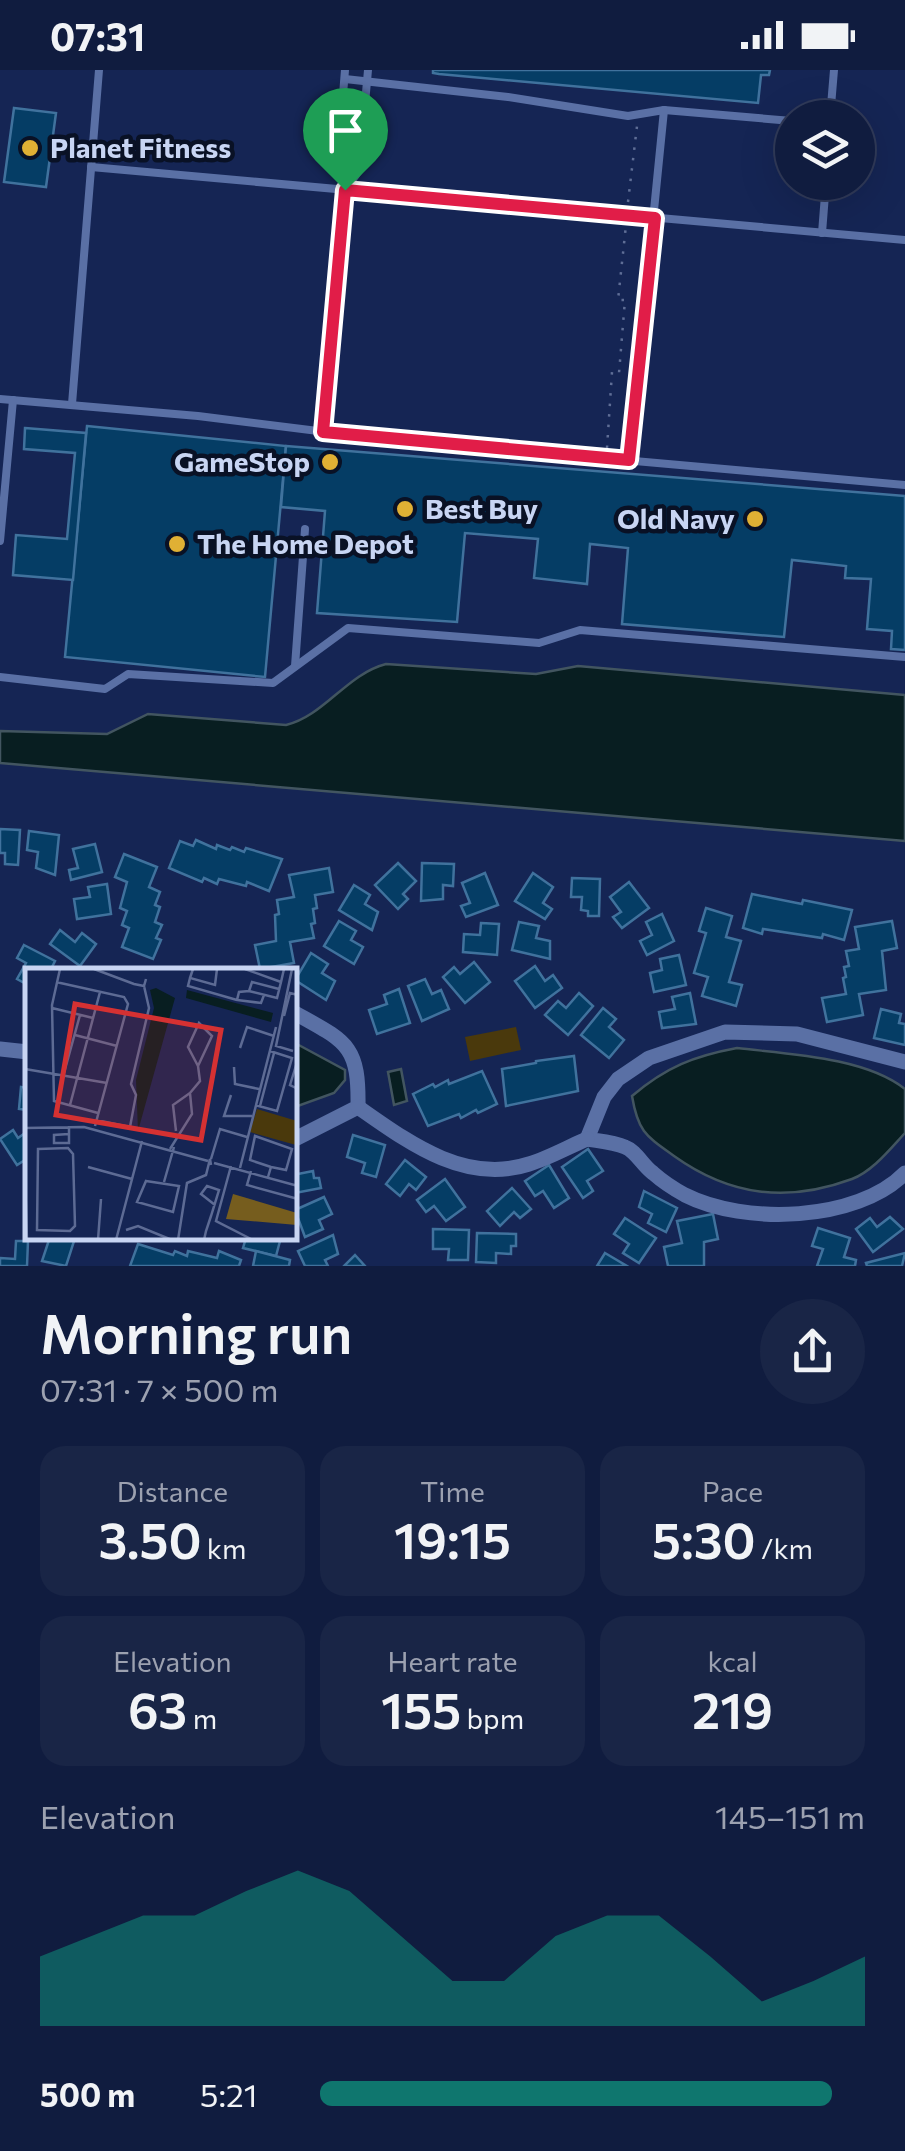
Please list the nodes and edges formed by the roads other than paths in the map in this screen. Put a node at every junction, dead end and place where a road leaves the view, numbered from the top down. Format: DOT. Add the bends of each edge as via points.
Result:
graph roads {
  1 [pos="99,70"];
  2 [pos="368,70"];
  3 [pos="834,70"];
  4 [pos="345,74"];
  5 [pos="368,81"];
  6 [pos="832,100"];
  7 [pos="664,110"];
  8 [pos="775,120"];
  9 [pos="91,167"];
  10 [pos="345,190"];
  11 [pos="825,200"];
  12 [pos="655,218"];
  13 [pos="822,233"];
  14 [pos="905,240"];
  15 [pos="0,398"];
  16 [pos="14,400"];
  17 [pos="72,404"];
  18 [pos="323,432"];
  19 [pos="629,460"];
  20 [pos="905,485"];
  21 [pos="305,529"];
  22 [pos="0,541"];
  23 [pos="905,657"];
  24 [pos="295,666"];
  25 [pos="0,677"];
  26 [pos="298,1015"];
  27 [pos="0,1049"];
  28 [pos="25,1052"];
  29 [pos="905,1062"];
  30 [pos="358,1107"];
  31 [pos="298,1137"];
  32 [pos="587,1139"];
  33 [pos="905,1172"];
  1 -- 9 [label="lane"];
  2 -- 5 [label="lane"];
  3 -- 6 [label="lane"];
  4 -- 5 [label="lane"];
  4 -- 10 [label="lane" via="337,169"];
  5 -- 7 [label="lane" via="628,116"];
  5 -- 10 [label="lane" via="359,170"];
  7 -- 8 [label="lane"];
  7 -- 12 [label="lane"];
  9 -- 10 [label="lane"];
  9 -- 17 [label="lane"];
  10 -- 12 [label="lane"];
  10 -- 18 [label="lane"];
  11 -- 13 [label="lane"];
  12 -- 13 [label="lane"];
  12 -- 19 [label="lane"];
  13 -- 14 [label="lane"];
  15 -- 16 [label="lane"];
  16 -- 17 [label="lane"];
  16 -- 22 [label="lane"];
  17 -- 18 [label="lane"];
  18 -- 19 [label="lane"];
  19 -- 20 [label="lane"];
  21 -- 24 [label="lane"];
  23 -- 24 [label="lane" via="580,630 538,644 348,628"];
  24 -- 25 [label="lane" via="272,683 128,674 105,689"];
  26 -- 30 [label="street" via="348,1047 359,1070"];
  27 -- 28 [label="street"];
  29 -- 32 [label="street" via="797,1034 725,1032 650,1058 618,1079"];
  30 -- 31 [label="street"];
  30 -- 32 [label="street" via="414,1146 472,1170 526,1166"];
  32 -- 33 [label="street" via="628,1147 686,1196 761,1215 847,1205 892,1186"];
}
